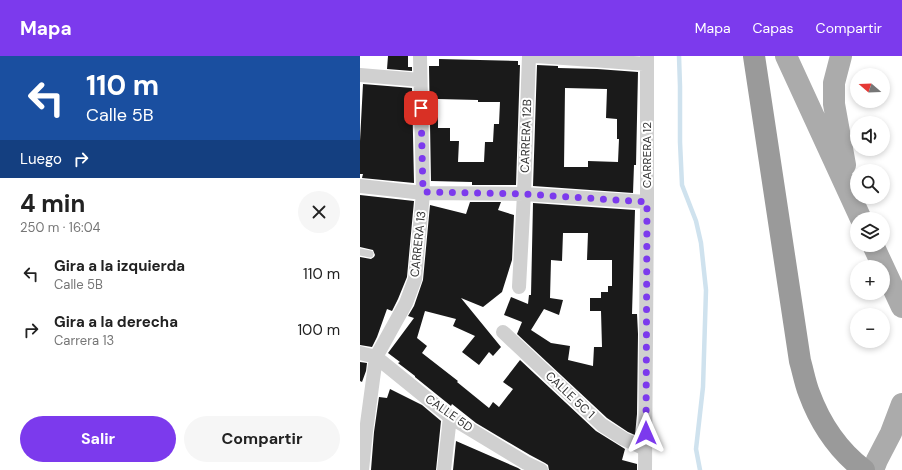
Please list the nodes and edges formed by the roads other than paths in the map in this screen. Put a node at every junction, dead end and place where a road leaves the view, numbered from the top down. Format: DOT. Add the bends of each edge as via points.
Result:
graph roads {
  1 [pos="420,56"];
  2 [pos="529,56"];
  3 [pos="536,56"];
  4 [pos="754,56"];
  5 [pos="786,56"];
  6 [pos="841,56"];
  7 [pos="647,60"];
  8 [pos="360,75"];
  9 [pos="420,80"];
  10 [pos="360,186"];
  11 [pos="850,191"];
  12 [pos="423,192"];
  13 [pos="524,194"];
  14 [pos="850,194"];
  15 [pos="647,202"];
  16 [pos="360,252"];
  17 [pos="877,252"];
  18 [pos="370,254"];
  19 [pos="519,287"];
  20 [pos="902,307"];
  21 [pos="503,332"];
  22 [pos="360,353"];
  23 [pos="376,358"];
  24 [pos="902,404"];
  25 [pos="450,417"];
  26 [pos="363,430"];
  27 [pos="897,430"];
  28 [pos="645,449"];
  29 [pos="525,466"];
  30 [pos="362,470"];
  31 [pos="444,470"];
  32 [pos="541,470"];
  33 [pos="645,470"];
  34 [pos="864,470"];
  35 [pos="873,470"];
  1 -- 9 [label="street, CARRERA 13"];
  2 -- 13 [label="street, CARRERA 12B"];
  3 -- 7 [label="street"];
  4 -- 34 [label="highway" via="800,360 809,392 824,424 846,453"];
  5 -- 14 [label="main road"];
  6 -- 11 [label="main road" via="834,83 834,104"];
  7 -- 15 [label="street, CARRERA 12"];
  8 -- 9 [label="street"];
  9 -- 12 [label="street, CARRERA 13"];
  10 -- 12 [label="street"];
  12 -- 13 [label="street"];
  12 -- 23 [label="street, CARRERA 13" via="415,279 406,303"];
  13 -- 15 [label="street"];
  13 -- 19 [label="street, CARRERA 12B"];
  15 -- 28 [label="street, CARRERA 12"];
  16 -- 18 [label="lane"];
  17 -- 20 [label="main road"];
  21 -- 28 [label="street, CALLE 5C 1" via="602,425"];
  22 -- 23 [label="street, CALLE 5D"];
  23 -- 25 [label="street, CALLE 5D"];
  23 -- 26 [label="street, CARRERA 13"];
  24 -- 27 [label="main road"];
  25 -- 29 [label="street, CALLE 5D"];
  25 -- 31 [label="street"];
  26 -- 30 [label="street, CARRERA 13"];
  27 -- 35 [label="main road" via="876,460"];
  28 -- 33 [label="street, CARRERA 12"];
  29 -- 32 [label="street, CALLE 5D"];
}
